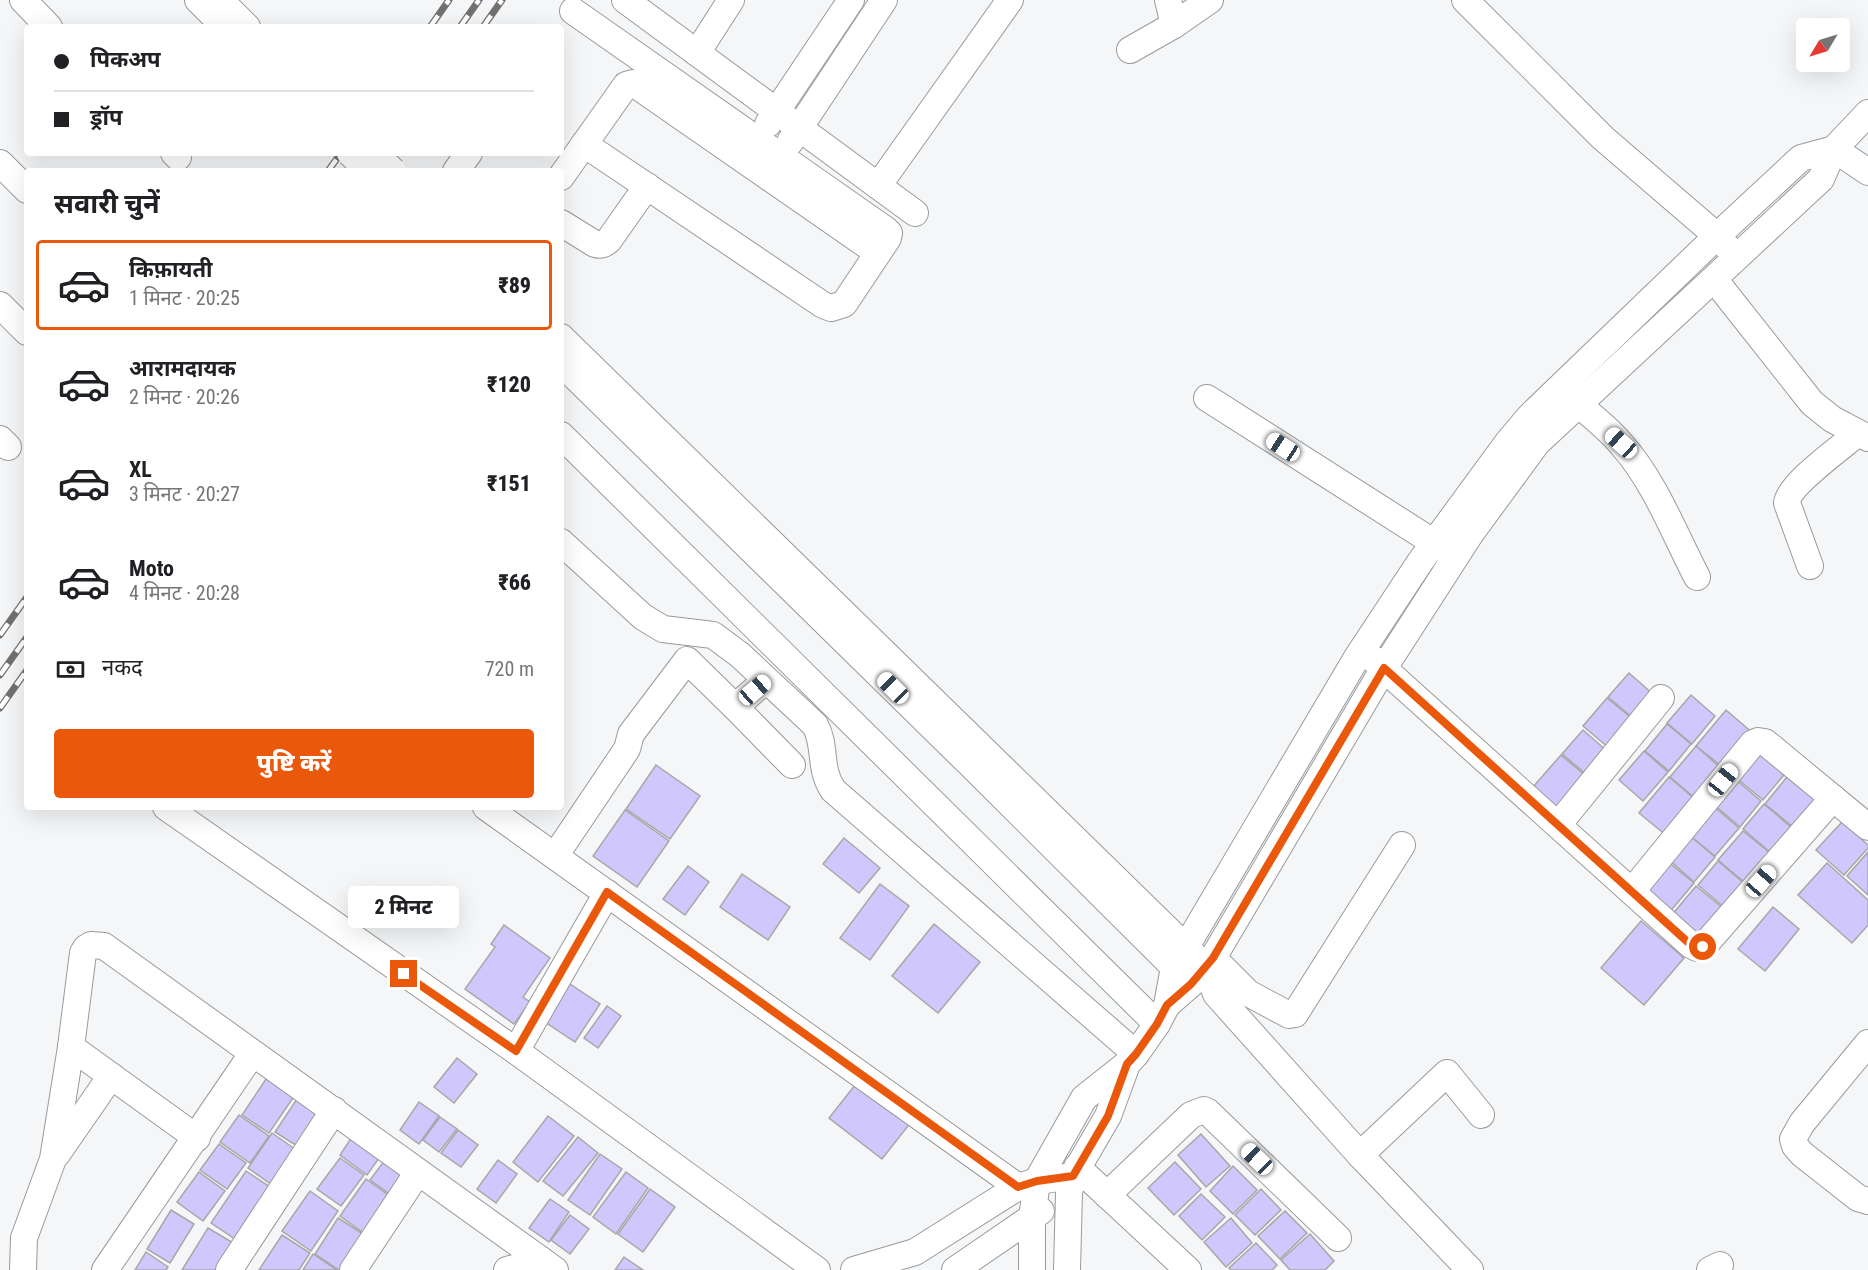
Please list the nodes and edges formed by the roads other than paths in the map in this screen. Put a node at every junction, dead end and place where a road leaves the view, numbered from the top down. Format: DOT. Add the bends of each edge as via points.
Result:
graph roads {
  1 [pos="23,0"];
  2 [pos="198,0"];
  3 [pos="220,0"];
  4 [pos="625,0"];
  5 [pos="731,0"];
  6 [pos="851,0"];
  7 [pos="884,0"];
  8 [pos="1010,0"];
  9 [pos="1168,0"];
  10 [pos="1210,0"];
  11 [pos="1465,0"];
  12 [pos="572,13"];
  13 [pos="46,24"];
  14 [pos="222,24"];
  15 [pos="244,24"];
  16 [pos="1174,25"];
  17 [pos="691,49"];
  18 [pos="1130,50"];
  19 [pos="659,86"];
  20 [pos="776,111"];
  21 [pos="1868,112"];
  22 [pos="799,128"];
  23 [pos="758,140"];
  24 [pos="584,144"];
  25 [pos="1834,149"];
  26 [pos="353,156"];
  27 [pos="377,156"];
  28 [pos="781,156"];
  29 [pos="0,163"];
  30 [pos="365,168"];
  31 [pos="390,168"];
  32 [pos="1868,172"];
  33 [pos="564,173"];
  34 [pos="647,186"];
  35 [pos="878,186"];
  36 [pos="24,187"];
  37 [pos="915,213"];
  38 [pos="564,225"];
  39 [pos="1717,236"];
  40 [pos="878,253"];
  41 [pos="1736,257"];
  42 [pos="1714,279"];
  43 [pos="0,305"];
  44 [pos="24,329"];
  45 [pos="564,340"];
  46 [pos="564,366"];
  47 [pos="1207,398"];
  48 [pos="1578,404"];
  49 [pos="1863,436"];
  50 [pos="564,438"];
  51 [pos="1434,543"];
  52 [pos="564,545"];
  53 [pos="1456,557"];
  54 [pos="1810,566"];
  55 [pos="1697,577"];
  56 [pos="1362,649"];
  57 [pos="795,664"];
  58 [pos="1384,668"];
  59 [pos="770,683"];
  60 [pos="1661,698"];
  61 [pos="735,707"];
  62 [pos="979,759"];
  63 [pos="792,765"];
  64 [pos="1833,798"];
  65 [pos="170,810"];
  66 [pos="490,810"];
  67 [pos="1558,825"];
  68 [pos="1868,826"];
  69 [pos="1402,845"];
  70 [pos="555,856"];
  71 [pos="1632,891"];
  72 [pos="607,892"];
  73 [pos="1202,970"];
  74 [pos="1162,1015"];
  75 [pos="1868,1043"];
  76 [pos="71,1047"];
  77 [pos="516,1051"];
  78 [pos="252,1054"];
  79 [pos="1131,1059"];
  80 [pos="111,1076"];
  81 [pos="334,1110"];
  82 [pos="1481,1115"];
  83 [pos="197,1138"];
  84 [pos="1360,1155"];
  85 [pos="53,1159"];
  86 [pos="418,1172"];
  87 [pos="1073,1179"];
  88 [pos="1028,1184"];
  89 [pos="1107,1195"];
  90 [pos="1868,1201"];
  91 [pos="1032,1218"];
  92 [pos="1338,1238"];
  93 [pos="548,1265"];
  94 [pos="957,1269"];
  95 [pos="23,1270"];
  96 [pos="105,1270"];
  97 [pos="229,1270"];
  98 [pos="353,1270"];
  99 [pos="507,1270"];
  100 [pos="817,1270"];
  101 [pos="854,1270"];
  102 [pos="1032,1270"];
  103 [pos="1067,1270"];
  104 [pos="1188,1270"];
  105 [pos="1470,1270"];
  1 -- 13 [label="street"];
  2 -- 14 [label="street"];
  3 -- 15 [label="street"];
  4 -- 17 [label="street"];
  5 -- 17 [label="street"];
  6 -- 20 [label="street"];
  7 -- 22 [label="street"];
  8 -- 35 [label="street"];
  9 -- 16 [label="street"];
  10 -- 16 [label="street"];
  11 -- 39 [label="street" via="1603,138"];
  12 -- 19 [label="street"];
  16 -- 18 [label="street"];
  17 -- 19 [label="street"];
  17 -- 20 [label="street"];
  19 -- 23 [label="street"];
  19 -- 24 [label="street" via="626,85"];
  19 -- 40 [label="street"];
  20 -- 22 [label="street"];
  20 -- 23 [label="street"];
  21 -- 25 [label="street"];
  22 -- 28 [label="street"];
  22 -- 35 [label="street"];
  23 -- 28 [label="street"];
  24 -- 33 [label="street"];
  24 -- 34 [label="street"];
  25 -- 32 [label="street"];
  25 -- 39 [label="street" via="1801,158"];
  25 -- 41 [label="street" via="1821,179"];
  26 -- 30 [label="street, bridge"];
  27 -- 31 [label="street, bridge"];
  28 -- 40 [label="street" via="886,230 888,238"];
  29 -- 36 [label="street"];
  34 -- 38 [label="street" via="609,240 600,246"];
  34 -- 40 [label="street" via="831,309 844,304"];
  35 -- 37 [label="street"];
  39 -- 41 [label="street"];
  39 -- 51 [label="street" via="1521,427"];
  41 -- 42 [label="street"];
  42 -- 48 [label="street"];
  42 -- 49 [label="street" via="1812,403"];
  43 -- 44 [label="street"];
  45 -- 62 [label="street" via="787,560"];
  46 -- 62 [label="street"];
  47 -- 51 [label="street"];
  48 -- 53 [label="street" via="1537,443"];
  48 -- 55 [label="street" via="1634,459"];
  49 -- 54 [label="street" via="1795,486 1788,498"];
  50 -- 57 [label="street"];
  51 -- 53 [label="street"];
  51 -- 56 [label="street"];
  52 -- 59 [label="street" via="653,625 663,630 713,635"];
  53 -- 58 [label="street"];
  56 -- 58 [label="street"];
  56 -- 73 [label="street"];
  57 -- 59 [label="street"];
  57 -- 74 [label="street"];
  58 -- 67 [label="street"];
  58 -- 73 [label="street"];
  59 -- 61 [label="street"];
  59 -- 79 [label="street" via="815,725 822,740 827,781 833,790"];
  60 -- 67 [label="street"];
  61 -- 63 [label="street"];
  61 -- 70 [label="street" via="687,660 631,734 627,749"];
  62 -- 73 [label="street"];
  64 -- 68 [label="street"];
  64 -- 71 [label="street" via="1703,947 1691,945"];
  64 -- 71 [label="street" via="1765,742 1753,743"];
  65 -- 77 [label="street"];
  66 -- 70 [label="street"];
  67 -- 71 [label="street"];
  69 -- 73 [label="street" via="1295,1014 1289,1015"];
  70 -- 72 [label="street"];
  72 -- 77 [label="street"];
  72 -- 88 [label="street"];
  73 -- 74 [label="street"];
  73 -- 84 [label="street"];
  74 -- 79 [label="street"];
  75 -- 90 [label="street" via="1793,1139 1802,1154 1858,1198"];
  76 -- 78 [label="street" via="83,953 96,945 104,946"];
  76 -- 80 [label="street"];
  76 -- 85 [label="street"];
  77 -- 100 [label="street"];
  78 -- 81 [label="street"];
  78 -- 83 [label="street"];
  79 -- 87 [label="street" via="1108,1116"];
  79 -- 88 [label="street" via="1084,1098"];
  80 -- 83 [label="street"];
  80 -- 85 [label="street"];
  81 -- 86 [label="street"];
  81 -- 97 [label="street"];
  82 -- 84 [label="street" via="1447,1073"];
  83 -- 96 [label="street"];
  84 -- 105 [label="street"];
  85 -- 95 [label="street" via="24,1238"];
  86 -- 93 [label="street"];
  86 -- 98 [label="street"];
  87 -- 88 [label="street"];
  87 -- 89 [label="street"];
  87 -- 91 [label="street"];
  87 -- 103 [label="street"];
  88 -- 91 [label="street"];
  88 -- 101 [label="street" via="915,1252"];
  89 -- 92 [label="street" via="1191,1115 1203,1110"];
  89 -- 104 [label="street"];
  91 -- 94 [label="street"];
  91 -- 102 [label="street"];
  93 -- 99 [label="street"];
}
